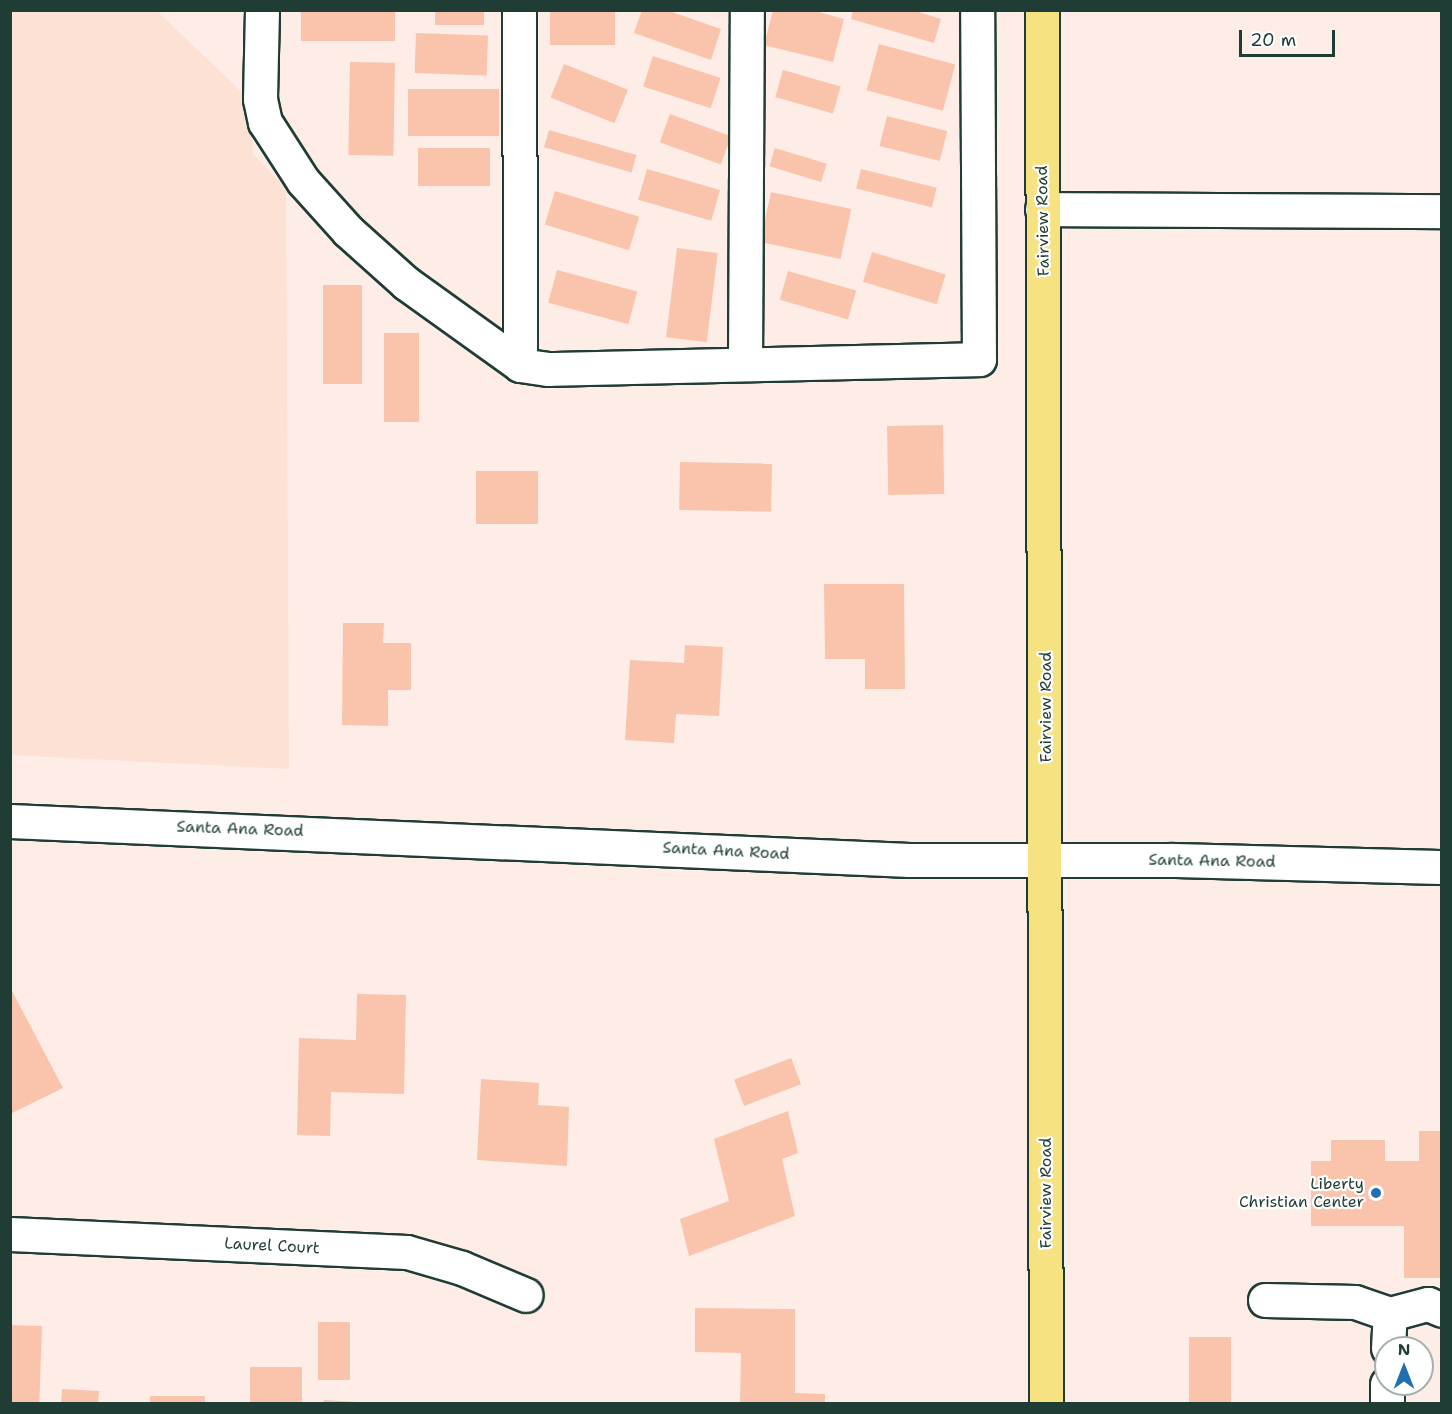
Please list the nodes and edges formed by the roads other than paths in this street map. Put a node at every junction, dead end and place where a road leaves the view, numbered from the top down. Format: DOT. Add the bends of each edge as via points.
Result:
graph roads {
  1 [pos="262,10"];
  2 [pos="519,10"];
  3 [pos="747,10"];
  4 [pos="977,10"];
  5 [pos="1042,10"];
  6 [pos="1042,210"];
  7 [pos="1442,211"];
  8 [pos="745,364"];
  9 [pos="520,365"];
  10 [pos="10,821"];
  11 [pos="1046,861"];
  12 [pos="1442,867"];
  13 [pos="10,1234"];
  14 [pos="526,1295"];
  15 [pos="1265,1300"];
  16 [pos="1442,1310"];
  17 [pos="1390,1314"];
  18 [pos="1389,1336"];
  19 [pos="1046,1404"];
  1 -- 9 [label="street" via="260,99 265,122 279,149 348,231 406,283"];
  2 -- 9 [label="street"];
  3 -- 8 [label="street"];
  4 -- 8 [label="street" via="979,359"];
  5 -- 6 [label="main road, Fairview Road"];
  6 -- 7 [label="street"];
  6 -- 11 [label="main road, Fairview Road"];
  8 -- 9 [label="street" via="549,369"];
  10 -- 11 [label="street, Santa Ana Road" via="909,860"];
  11 -- 12 [label="street, Santa Ana Road"];
  11 -- 19 [label="main road, Fairview Road"];
  13 -- 14 [label="street, Laurel Court" via="407,1252 462,1268"];
  15 -- 17 [label="street" via="1355,1302"];
  16 -- 17 [label="street" via="1428,1304"];
  17 -- 18 [label="street"];
}
